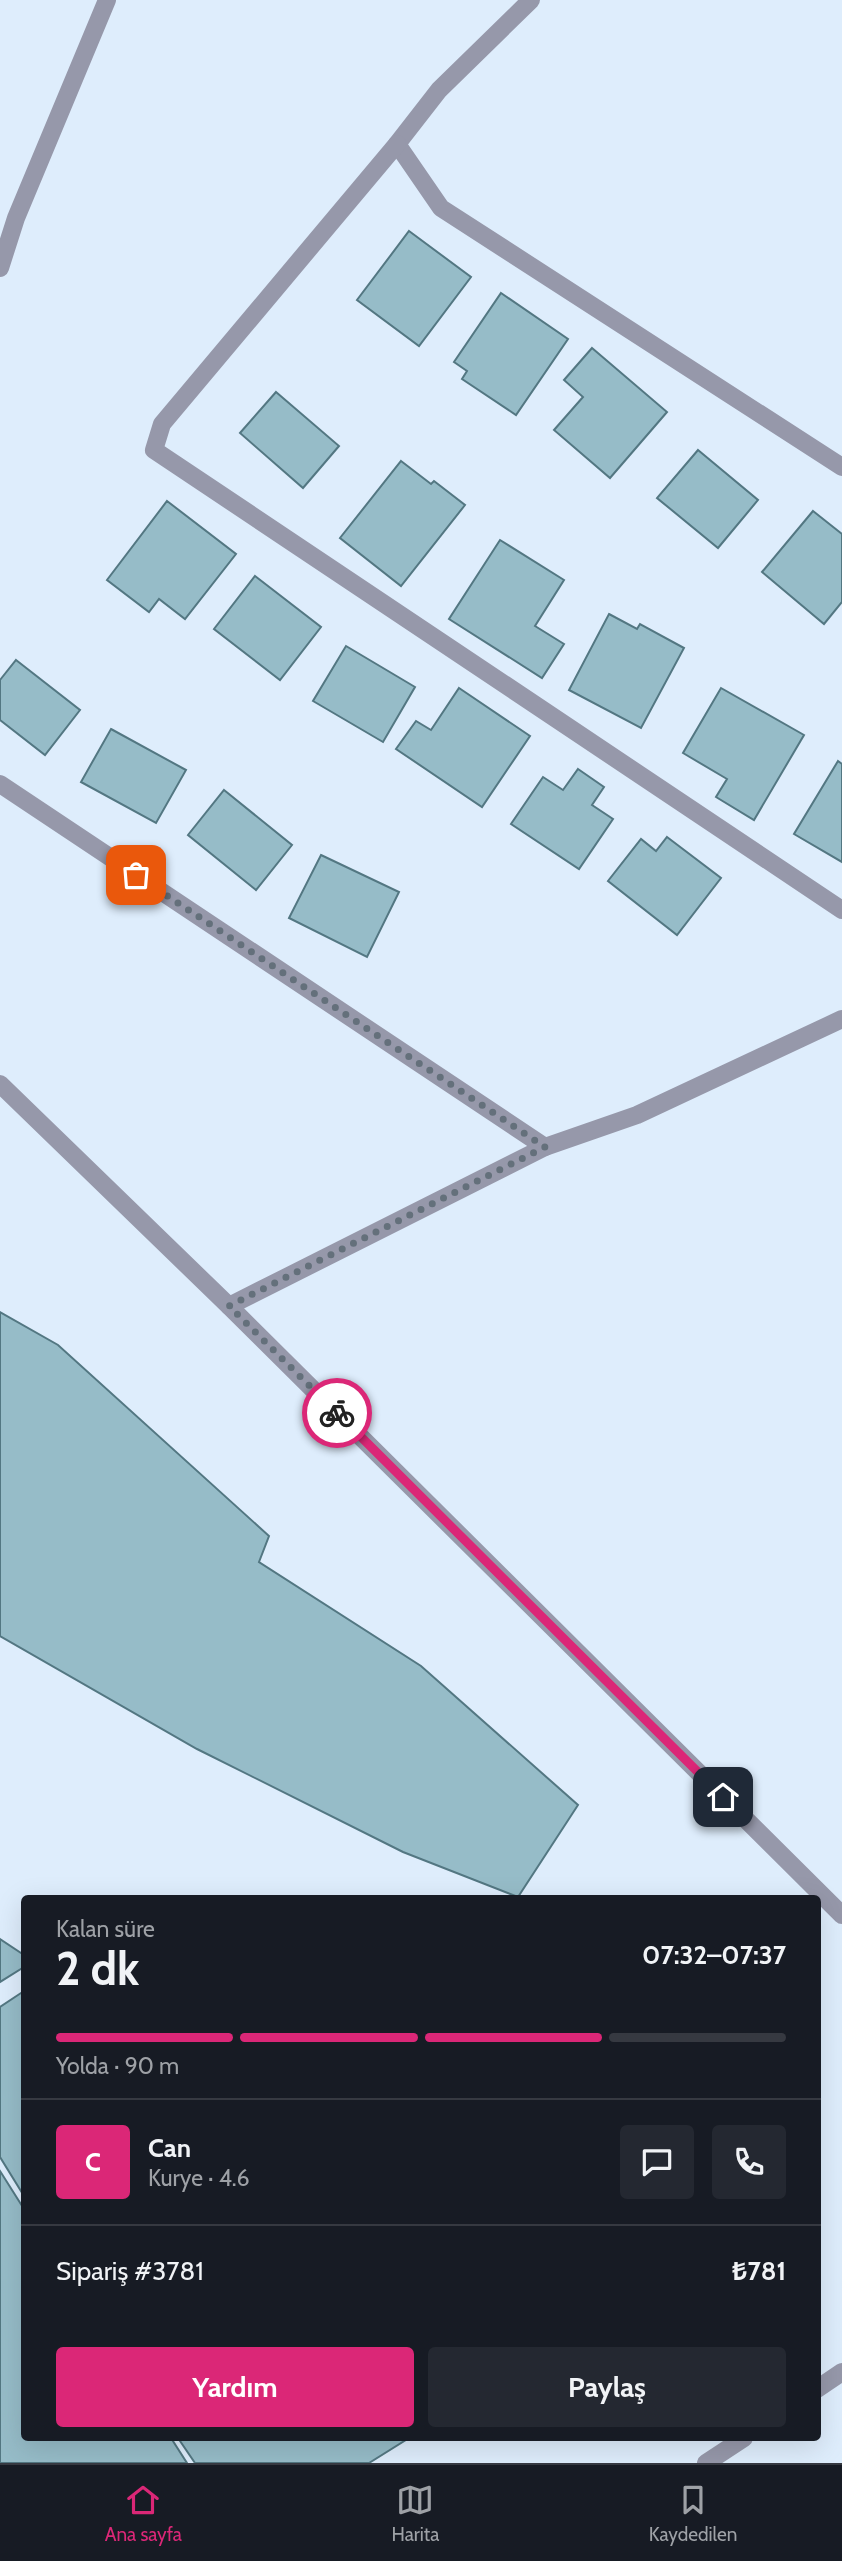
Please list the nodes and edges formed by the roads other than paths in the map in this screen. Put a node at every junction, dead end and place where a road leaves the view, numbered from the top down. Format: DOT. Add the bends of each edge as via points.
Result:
graph roads {
  1 [pos="107,0"];
  2 [pos="531,0"];
  3 [pos="397,144"];
  4 [pos="0,268"];
  5 [pos="842,467"];
  6 [pos="0,784"];
  7 [pos="842,910"];
  8 [pos="842,1019"];
  9 [pos="0,1084"];
  10 [pos="545,1147"];
  11 [pos="229,1306"];
  12 [pos="842,1915"];
  13 [pos="842,2372"];
  14 [pos="821,2386"];
  15 [pos="739,2441"];
  16 [pos="706,2463"];
  1 -- 4 [label="street" via="16,218"];
  2 -- 3 [label="street" via="439,90"];
  3 -- 5 [label="street" via="441,208"];
  3 -- 7 [label="street" via="162,424 154,450"];
  6 -- 10 [label="street"];
  8 -- 10 [label="street" via="637,1115"];
  9 -- 11 [label="street"];
  10 -- 11 [label="street"];
  11 -- 12 [label="street"];
  13 -- 14 [label="street"];
  15 -- 16 [label="street"];
}
